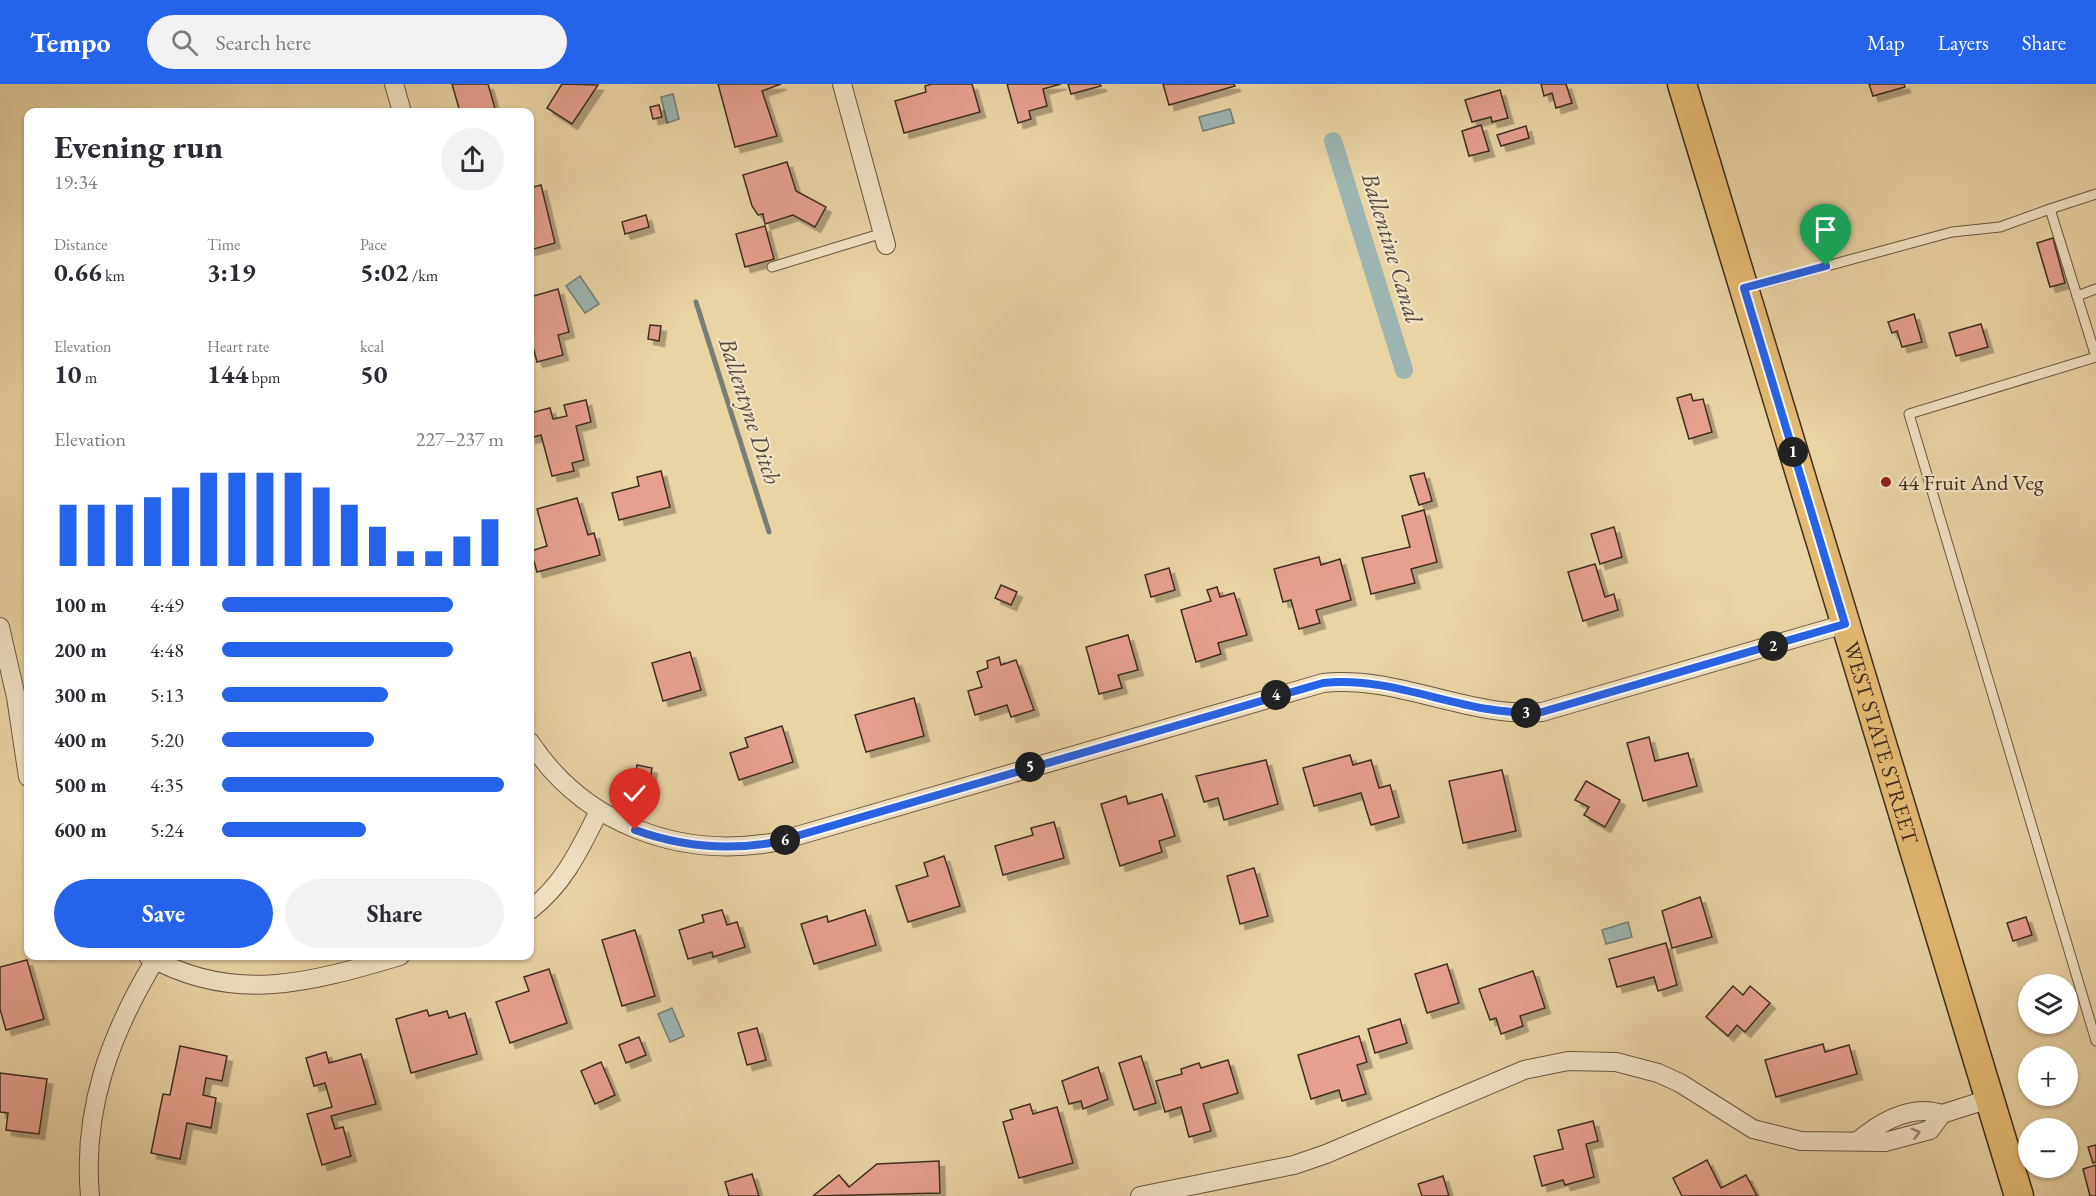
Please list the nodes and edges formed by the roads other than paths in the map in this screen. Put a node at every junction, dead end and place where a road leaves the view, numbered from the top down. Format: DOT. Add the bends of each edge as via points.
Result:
graph roads {
  1 [pos="394,84"];
  2 [pos="842,84"];
  3 [pos="1682,84"];
  4 [pos="401,108"];
  5 [pos="2096,194"];
  6 [pos="2050,209"];
  7 [pos="885,239"];
  8 [pos="772,267"];
  9 [pos="1744,288"];
  10 [pos="2096,290"];
  11 [pos="2077,296"];
  12 [pos="1845,624"];
  13 [pos="0,627"];
  14 [pos="534,747"];
  15 [pos="24,750"];
  16 [pos="599,811"];
  17 [pos="534,906"];
  18 [pos="151,960"];
  19 [pos="157,960"];
  20 [pos="386,960"];
  21 [pos="2096,1041"];
  22 [pos="1989,1099"];
  23 [pos="90,1196"];
  24 [pos="1140,1196"];
  25 [pos="2019,1196"];
  1 -- 4 [label="street"];
  2 -- 7 [label="street"];
  3 -- 9 [label="main road, WEST STATE STREET"];
  5 -- 6 [label="lane"];
  6 -- 9 [label="lane" via="2000,227 1952,231"];
  6 -- 11 [label="lane"];
  7 -- 8 [label="lane"];
  9 -- 12 [label="main road, WEST STATE STREET"];
  10 -- 11 [label="lane"];
  11 -- 21 [label="lane" via="2096,357 1909,414"];
  12 -- 16 [label="street" via="1542,712 1503,713 1363,681 1323,683 756,846 715,848 674,842 635,830"];
  12 -- 22 [label="main road, WEST STATE STREET"];
  13 -- 15 [label="street"];
  14 -- 16 [label="street" via="564,784"];
  16 -- 17 [label="street" via="568,870"];
  18 -- 23 [label="street" via="121,1022 97,1090 89,1137"];
  19 -- 20 [label="street" via="212,980 270,986 310,981"];
  22 -- 24 [label="street" via="1942,1114 1930,1130 1885,1142 1801,1141 1774,1136 1734,1118 1658,1073 1616,1062 1568,1061 1524,1070 1294,1165"];
  22 -- 25 [label="main road, WEST STATE STREET"];
}
